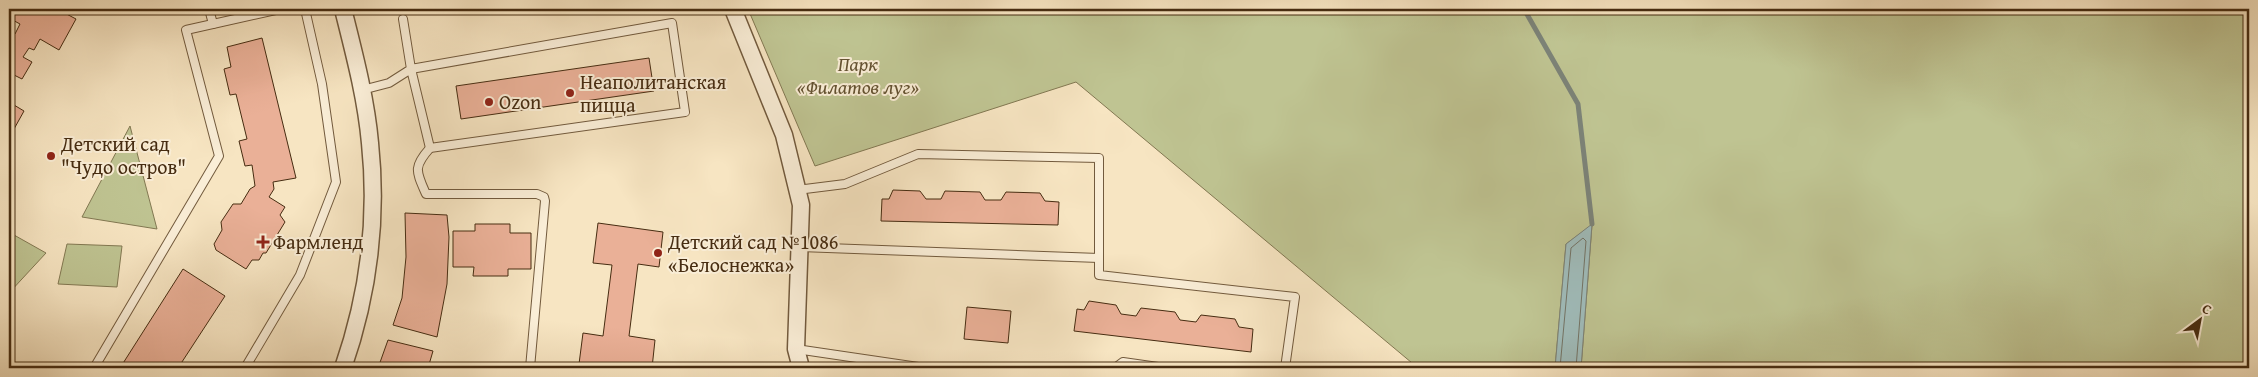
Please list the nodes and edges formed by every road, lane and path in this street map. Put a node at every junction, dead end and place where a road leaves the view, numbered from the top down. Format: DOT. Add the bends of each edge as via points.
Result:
graph roads {
  1 [pos="209,9"];
  2 [pos="280,9"];
  3 [pos="305,9"];
  4 [pos="343,9"];
  5 [pos="733,9"];
  6 [pos="403,19"];
  7 [pos="213,24"];
  8 [pos="411,69"];
  9 [pos="362,90"];
  10 [pos="430,148"];
  11 [pos="797,190"];
  12 [pos="800,247"];
  13 [pos="1098,258"];
  14 [pos="796,349"];
  15 [pos="94,368"];
  16 [pos="246,368"];
  17 [pos="342,368"];
  18 [pos="530,368"];
  19 [pos="801,368"];
  20 [pos="925,368"];
  21 [pos="1116,368"];
  22 [pos="1165,368"];
  23 [pos="1285,368"];
  1 -- 7 [label="lane"];
  2 -- 7 [label="lane"];
  3 -- 16 [label="lane" via="322,84 336,182 300,275"];
  4 -- 9 [label="street"];
  5 -- 11 [label="street" via="784,135"];
  6 -- 8 [label="lane"];
  7 -- 15 [label="lane" via="186,30 219,156"];
  8 -- 9 [label="lane" via="390,83"];
  8 -- 10 [label="lane"];
  8 -- 10 [label="lane" via="672,23 685,112"];
  9 -- 17 [label="street" via="370,144 372,225 363,295"];
  10 -- 18 [label="lane" via="419,161 418,175 426,194 538,194 544,197"];
  11 -- 12 [label="street" via="801,205"];
  11 -- 13 [label="lane" via="845,184 918,154 1099,158"];
  12 -- 13 [label="lane"];
  12 -- 14 [label="street"];
  13 -- 23 [label="lane" via="1099,275 1295,297"];
  14 -- 19 [label="street"];
  14 -- 20 [label="lane"];
  21 -- 22 [label="lane" via="1123,362"];
}
